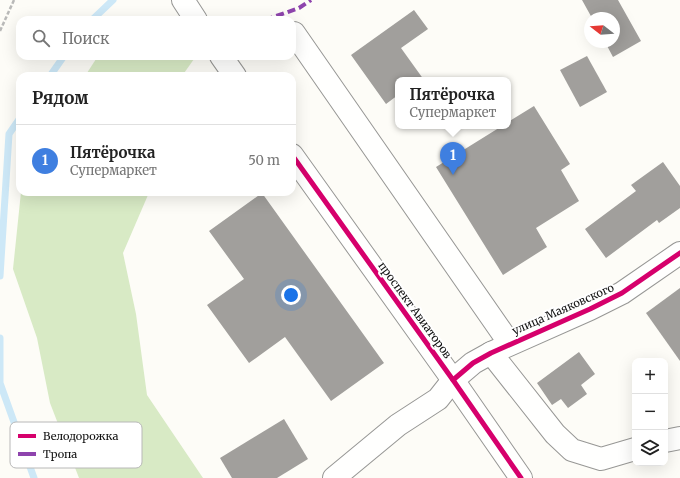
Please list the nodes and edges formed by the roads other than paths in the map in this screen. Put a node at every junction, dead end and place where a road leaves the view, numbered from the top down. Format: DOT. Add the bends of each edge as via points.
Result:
graph roads {
  1 [pos="182,0"];
  2 [pos="193,16"];
  3 [pos="296,36"];
  4 [pos="224,60"];
  5 [pos="232,72"];
  6 [pos="296,161"];
  7 [pos="680,253"];
  8 [pos="510,344"];
  9 [pos="491,353"];
  10 [pos="454,380"];
  11 [pos="680,438"];
  12 [pos="668,440"];
  13 [pos="632,450"];
  14 [pos="334,478"];
  15 [pos="521,478"];
  1 -- 2 [label="street"];
  3 -- 8 [label="street"];
  4 -- 5 [label="street"];
  6 -- 10 [label="street, проспект Авиаторов"];
  7 -- 8 [label="street, улица Маяковского" via="622,293"];
  8 -- 9 [label="street, улица Маяковского"];
  9 -- 10 [label="street, улица Маяковского" via="473,363"];
  9 -- 13 [label="street" via="555,434 572,450 601,459"];
  10 -- 14 [label="street, улица Маяковского" via="438,398 398,425"];
  10 -- 15 [label="street, проспект Авиаторов"];
  11 -- 12 [label="street"];
}
